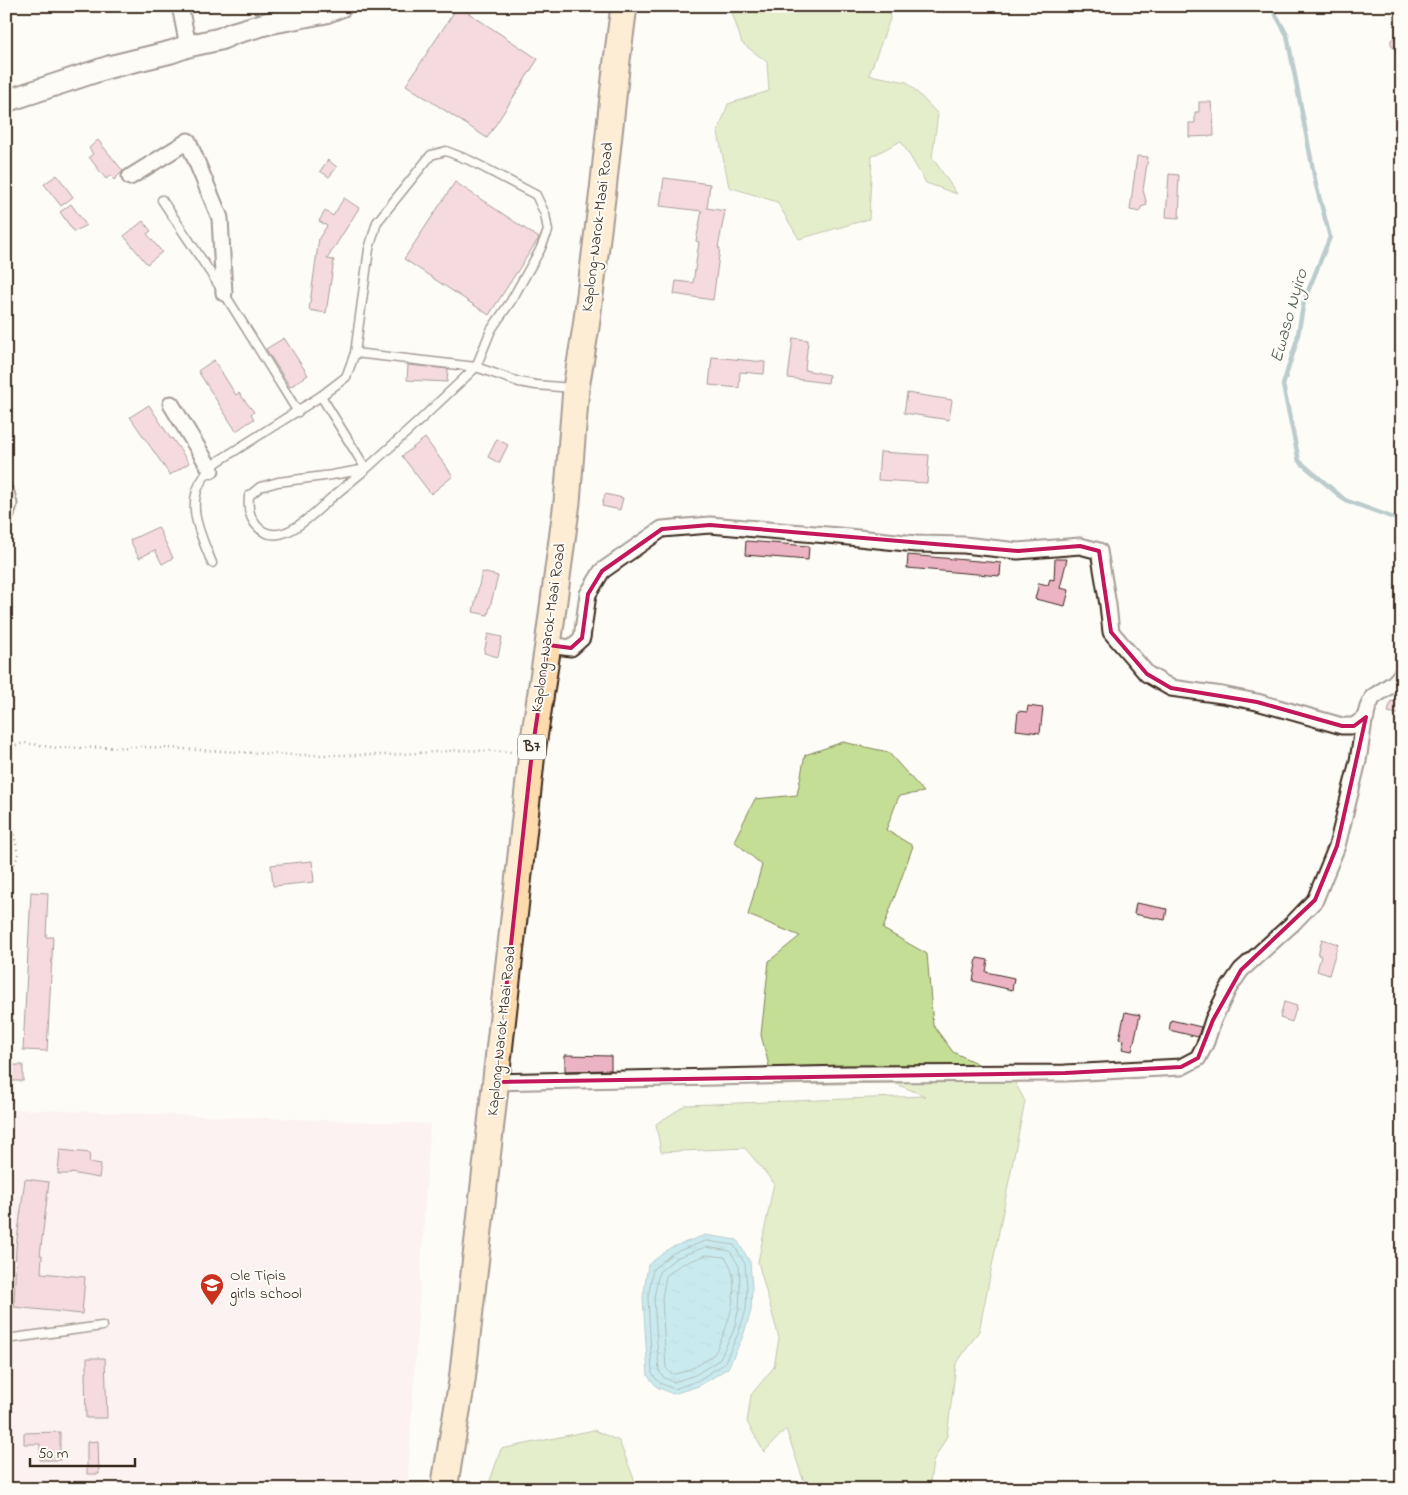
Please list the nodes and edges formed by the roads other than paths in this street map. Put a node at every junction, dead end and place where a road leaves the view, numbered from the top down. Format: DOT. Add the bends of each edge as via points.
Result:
graph roads {
  1 [pos="180,6"];
  2 [pos="341,6"];
  3 [pos="624,6"];
  4 [pos="188,46"];
  5 [pos="6,101"];
  6 [pos="130,177"];
  7 [pos="162,200"];
  8 [pos="224,293"];
  9 [pos="355,353"];
  10 [pos="476,367"];
  11 [pos="576,388"];
  12 [pos="321,396"];
  13 [pos="171,404"];
  14 [pos="298,412"];
  15 [pos="366,469"];
  16 [pos="210,470"];
  17 [pos="6,493"];
  18 [pos="6,515"];
  19 [pos="212,562"];
  20 [pos="548,645"];
  21 [pos="1402,674"];
  22 [pos="1366,717"];
  23 [pos="496,1082"];
  24 [pos="102,1326"];
  25 [pos="6,1339"];
  26 [pos="6,1488"];
  27 [pos="444,1488"];
  28 [pos="34,1489"];
  29 [pos="391,1489"];
  1 -- 4 [label="street"];
  2 -- 4 [label="main road"];
  3 -- 11 [label="highway, Kaplong-Narok-Maai Road / B7"];
  4 -- 5 [label="main road" via="109,67"];
  6 -- 8 [label="street" via="188,141 220,218"];
  7 -- 8 [label="lane"];
  8 -- 14 [label="lane"];
  9 -- 10 [label="lane"];
  9 -- 10 [label="lane" via="369,249 377,222 431,155 446,151 536,195 548,230 511,301 491,330"];
  9 -- 12 [label="lane" via="346,377"];
  10 -- 11 [label="lane" via="536,386"];
  10 -- 15 [label="lane"];
  11 -- 20 [label="highway, Kaplong-Narok-Maai Road / B7"];
  12 -- 14 [label="lane"];
  12 -- 15 [label="lane"];
  13 -- 16 [label="street"];
  14 -- 16 [label="lane"];
  15 -- 15 [label="lane" via="260,487 249,496 252,519 261,531 274,535 291,530"];
  16 -- 19 [label="lane" via="196,492 194,512"];
  17 -- 18 [label="street" via="9,504"];
  20 -- 22 [label="street" via="571,648 582,638 588,594 602,571 662,529 710,525 1018,551 1080,546 1099,551 1111,632 1147,674 1171,688 1257,702 1342,726 1354,726"];
  20 -- 23 [label="highway, Kaplong-Narok-Maai Road / B7" via="532,752"];
  21 -- 22 [label="street" via="1373,697"];
  22 -- 23 [label="street" via="1338,846 1315,900 1241,970 1220,1004 1198,1058 1181,1067 1066,1074 847,1074"];
  23 -- 27 [label="highway, Kaplong-Narok-Maai Road / B7" via="462,1381"];
  24 -- 25 [label="lane"];
  26 -- 28 [label="lane"];
  27 -- 29 [label="lane"];
}
